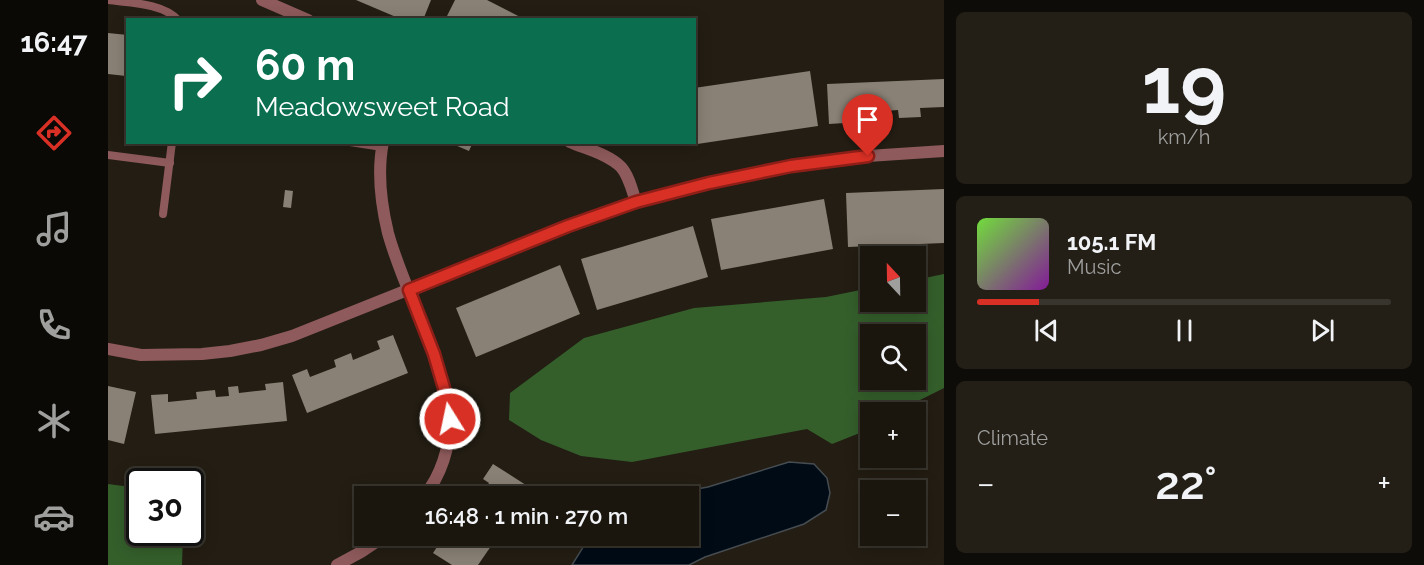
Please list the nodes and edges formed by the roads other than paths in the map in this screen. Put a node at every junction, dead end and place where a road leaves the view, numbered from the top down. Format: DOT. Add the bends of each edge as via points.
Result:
graph roads {
  1 [pos="108,0"];
  2 [pos="262,0"];
  3 [pos="176,18"];
  4 [pos="303,18"];
  5 [pos="172,144"];
  6 [pos="575,144"];
  7 [pos="383,145"];
  8 [pos="944,152"];
  9 [pos="108,155"];
  10 [pos="170,163"];
  11 [pos="636,202"];
  12 [pos="163,214"];
  13 [pos="409,290"];
  14 [pos="108,349"];
  15 [pos="432,486"];
  16 [pos="370,546"];
  17 [pos="337,565"];
  1 -- 3 [label="lane" via="157,7"];
  2 -- 4 [label="street"];
  5 -- 10 [label="lane"];
  6 -- 11 [label="street" via="614,161 630,183"];
  7 -- 13 [label="street" via="383,209"];
  8 -- 11 [label="street" via="791,166"];
  9 -- 10 [label="lane"];
  10 -- 12 [label="lane"];
  11 -- 13 [label="street"];
  13 -- 14 [label="street" via="261,345 175,355 141,355"];
  13 -- 15 [label="street" via="434,354 450,419 447,448"];
  16 -- 17 [label="street"];
}
